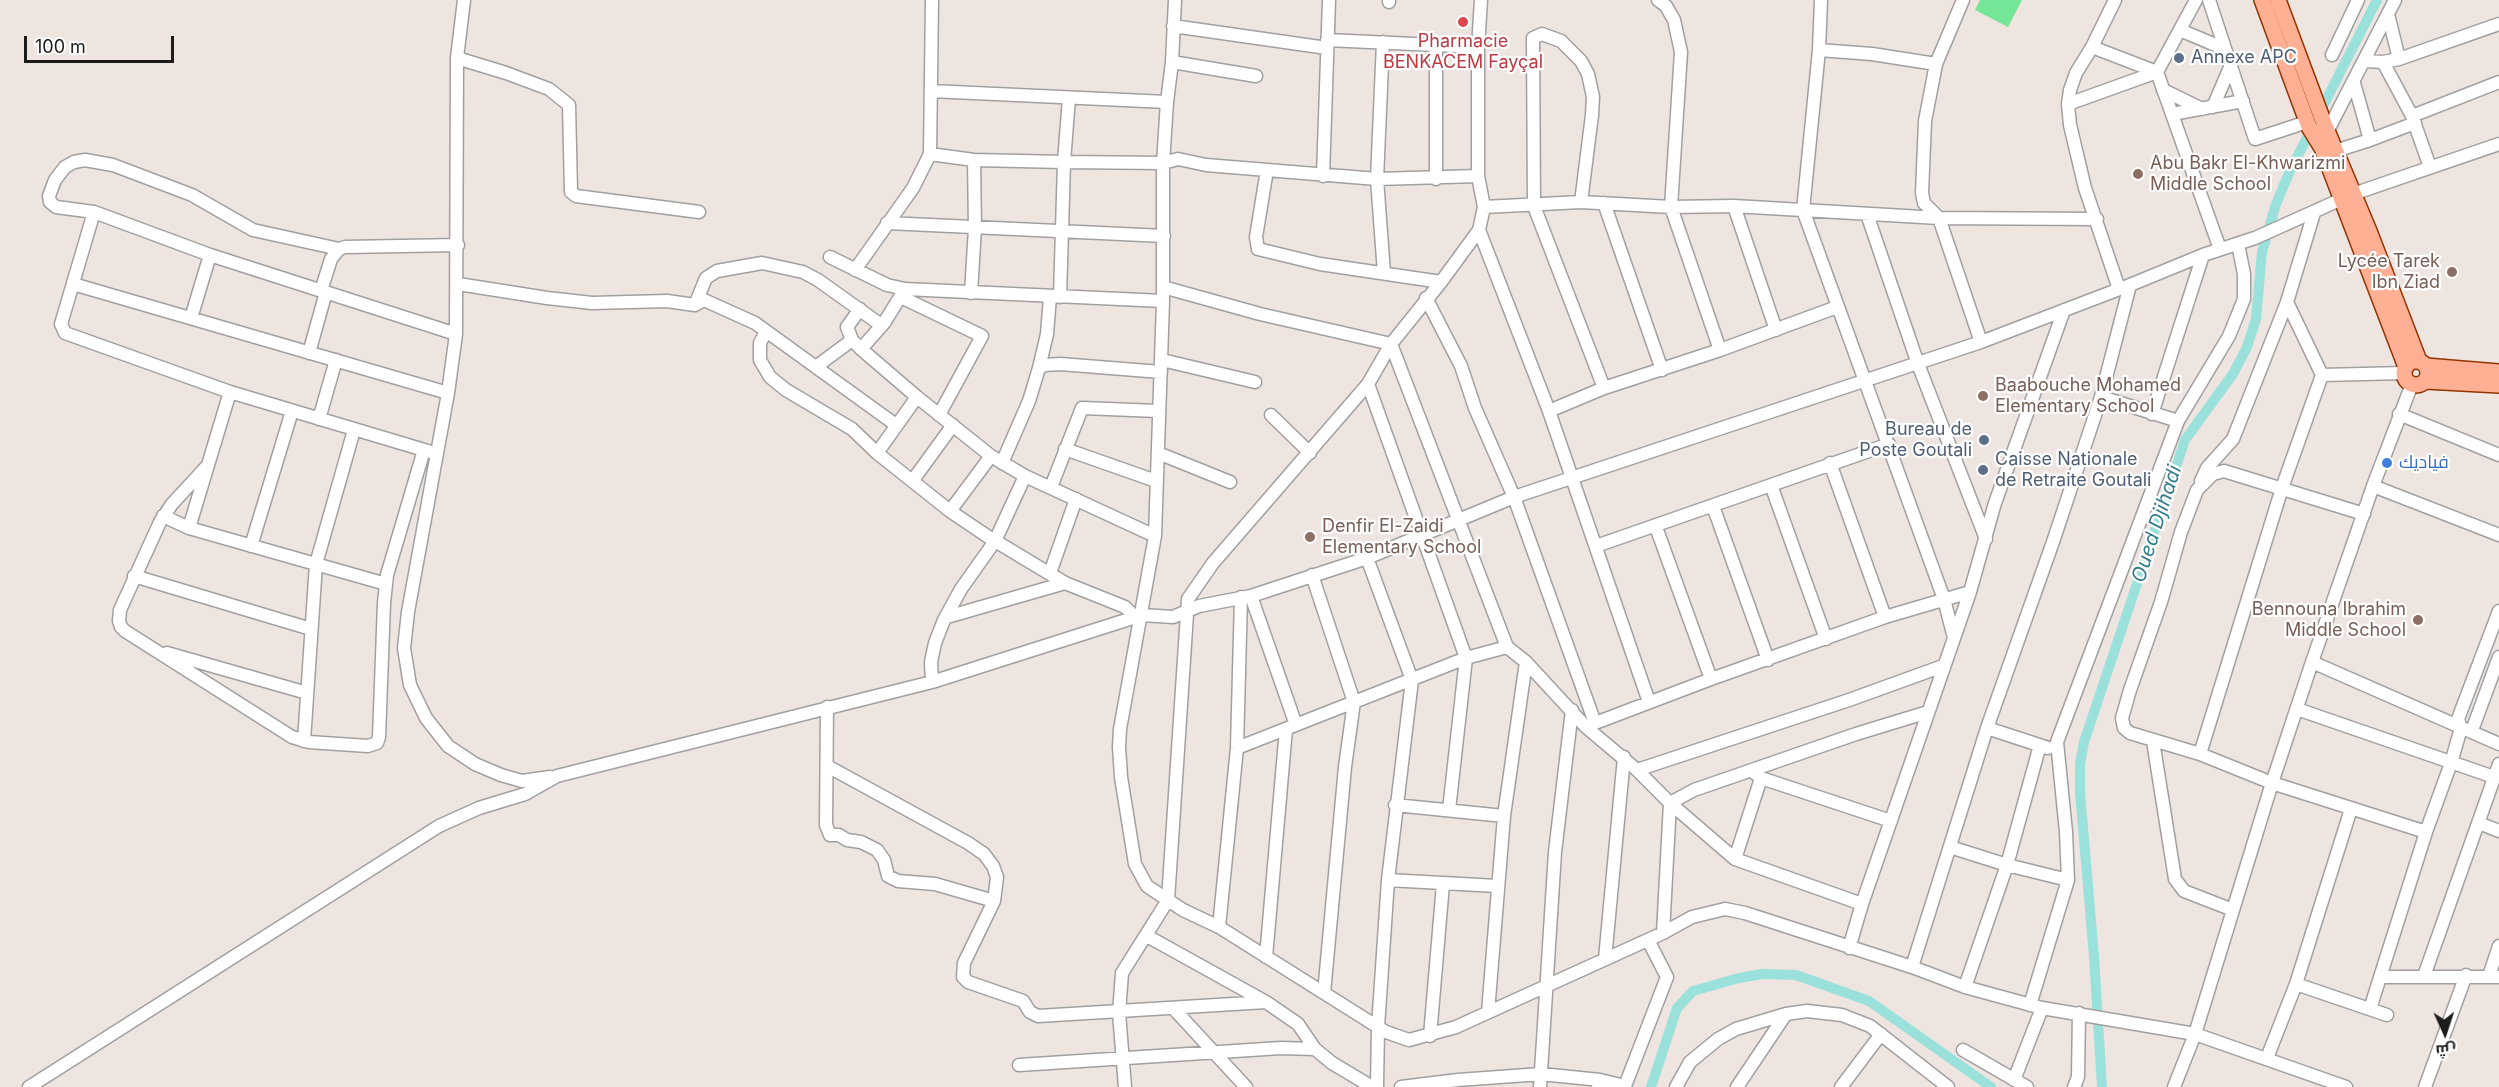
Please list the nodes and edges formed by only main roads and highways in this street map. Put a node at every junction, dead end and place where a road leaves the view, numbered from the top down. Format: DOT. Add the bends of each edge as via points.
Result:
graph roads {
  1 [pos="2262,0"];
  2 [pos="2278,0"];
  3 [pos="2329,149"];
  4 [pos="2415,372"];
  5 [pos="2499,372"];
  6 [pos="2499,385"];
  1 -- 3 [label="main road" via="2308,124"];
  2 -- 3 [label="main road" via="2326,129"];
  3 -- 4 [label="main road"];
  4 -- 5 [label="main road"];
  4 -- 6 [label="main road"];
}
